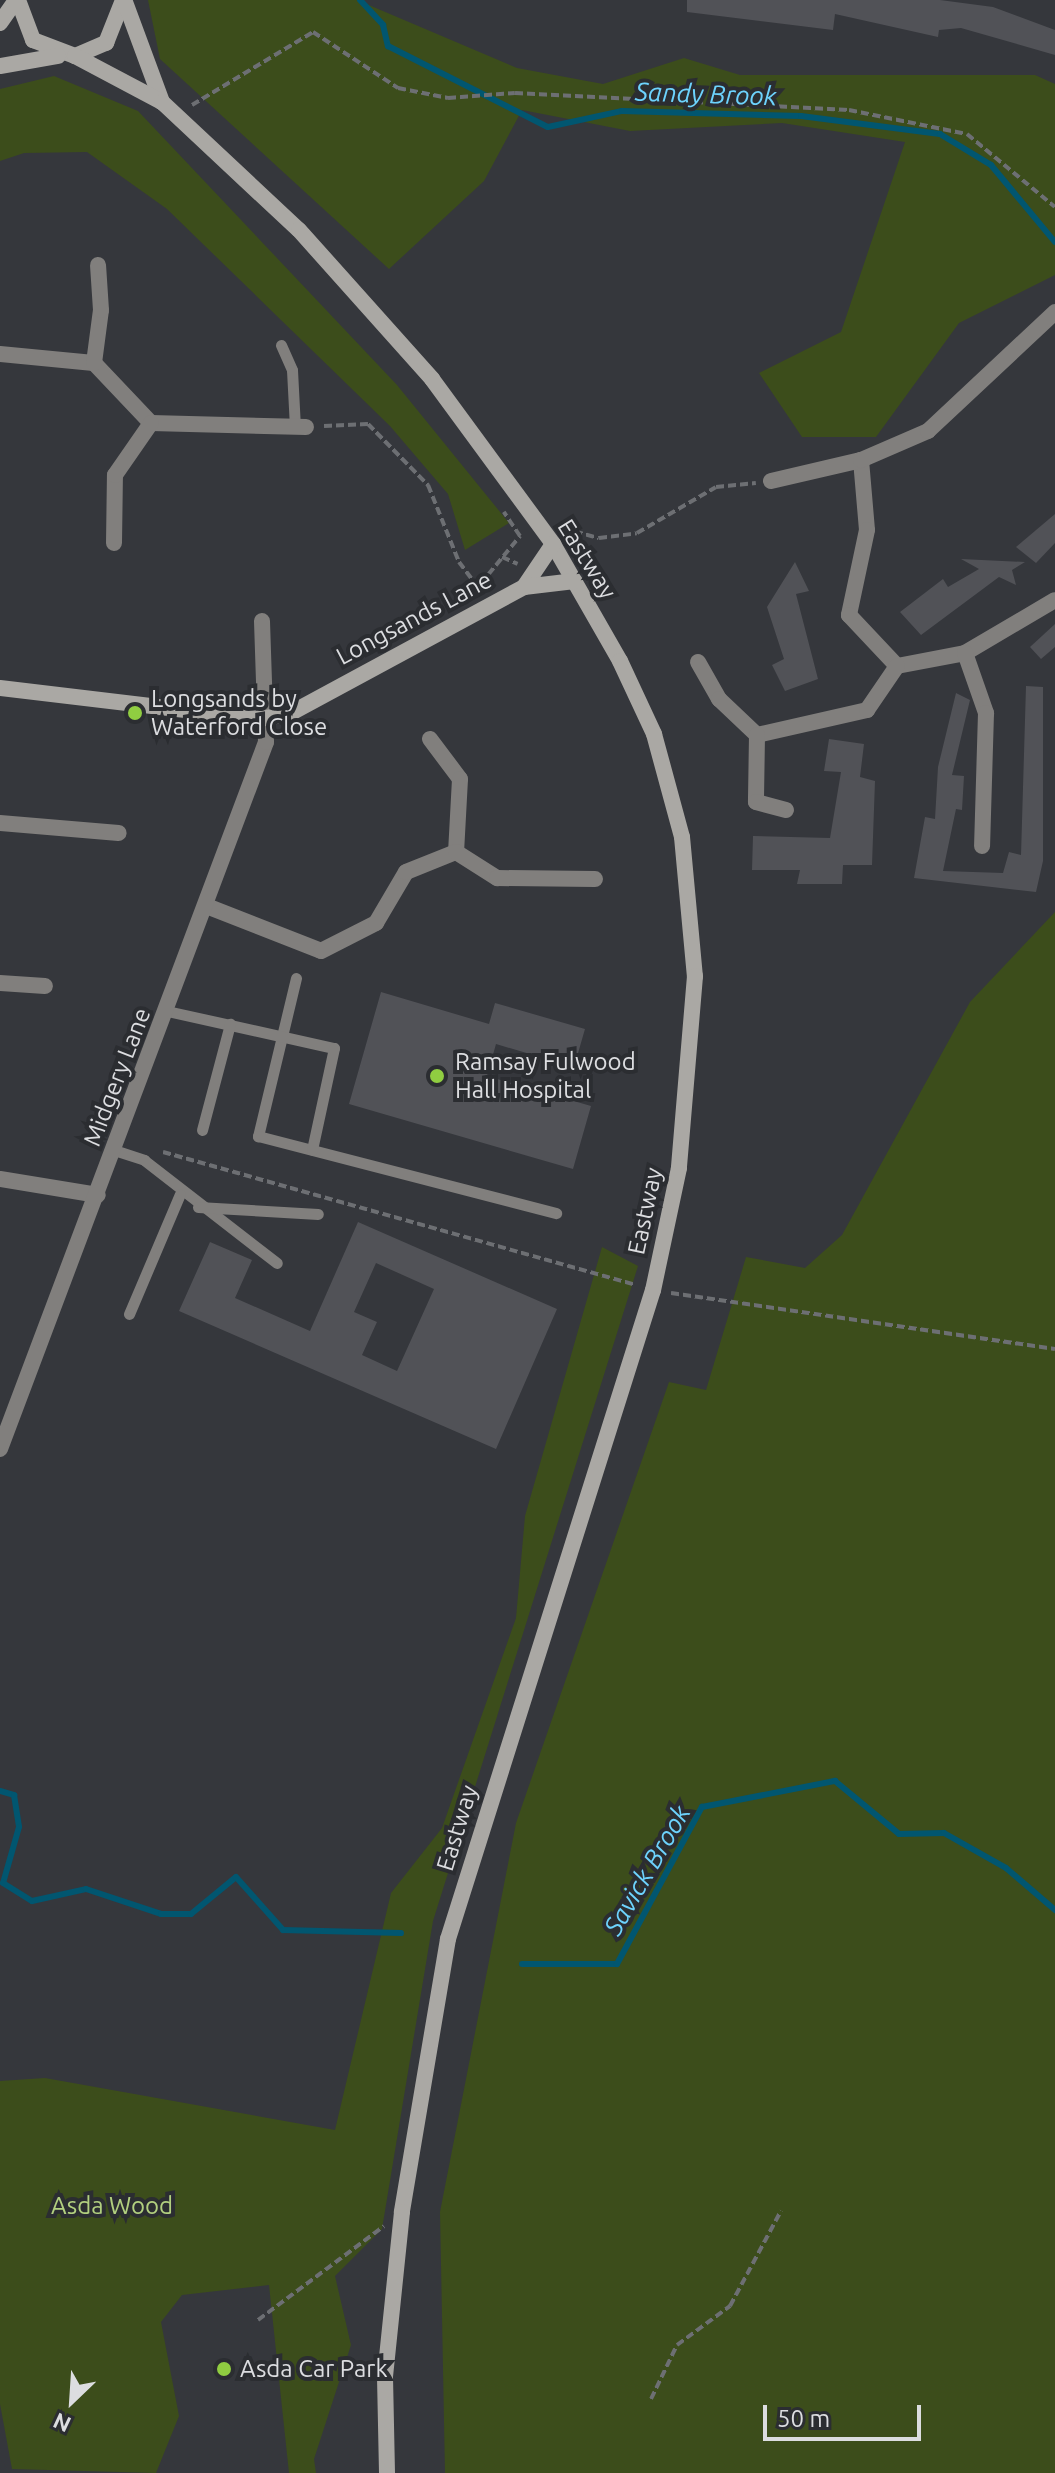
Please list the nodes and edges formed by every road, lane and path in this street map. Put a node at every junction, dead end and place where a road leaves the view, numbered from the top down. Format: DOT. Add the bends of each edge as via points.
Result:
graph roads {
  1 [pos="17,0"];
  2 [pos="124,0"];
  3 [pos="0,23"];
  4 [pos="67,56"];
  5 [pos="0,66"];
  6 [pos="162,102"];
  7 [pos="176,115"];
  8 [pos="1055,207"];
  9 [pos="98,265"];
  10 [pos="1055,312"];
  11 [pos="281,345"];
  12 [pos="0,354"];
  13 [pos="94,363"];
  14 [pos="151,423"];
  15 [pos="300,427"];
  16 [pos="861,460"];
  17 [pos="771,481"];
  18 [pos="494,497"];
  19 [pos="563,528"];
  20 [pos="114,543"];
  21 [pos="553,544"];
  22 [pos="575,581"];
  23 [pos="477,586"];
  24 [pos="524,587"];
  25 [pos="1055,600"];
  26 [pos="456,619"];
  27 [pos="262,621"];
  28 [pos="965,653"];
  29 [pos="698,662"];
  30 [pos="897,666"];
  31 [pos="0,688"];
  32 [pos="261,719"];
  33 [pos="757,735"];
  34 [pos="430,739"];
  35 [pos="786,810"];
  36 [pos="0,823"];
  37 [pos="119,833"];
  38 [pos="982,846"];
  39 [pos="456,852"];
  40 [pos="595,879"];
  41 [pos="209,907"];
  42 [pos="296,978"];
  43 [pos="0,983"];
  44 [pos="45,986"];
  45 [pos="167,1011"];
  46 [pos="230,1024"];
  47 [pos="280,1034"];
  48 [pos="202,1130"];
  49 [pos="114,1150"];
  50 [pos="312,1150"];
  51 [pos="158,1151"];
  52 [pos="0,1179"];
  53 [pos="180,1194"];
  54 [pos="98,1195"];
  55 [pos="198,1207"];
  56 [pos="556,1213"];
  57 [pos="318,1214"];
  58 [pos="277,1263"];
  59 [pos="653,1290"];
  60 [pos="129,1314"];
  61 [pos="1055,1349"];
  62 [pos="0,1449"];
  63 [pos="781,2211"];
  64 [pos="402,2212"];
  65 [pos="258,2320"];
  66 [pos="651,2399"];
  67 [pos="387,2473"];
  1 -- 3 [label="main road"];
  1 -- 4 [label="main road, Eastway" via="33,40"];
  2 -- 4 [label="main road" via="106,43"];
  2 -- 6 [label="main road, Eastway"];
  4 -- 5 [label="main road"];
  4 -- 6 [label="main road, Eastway"];
  6 -- 7 [label="main road, Eastway"];
  7 -- 8 [label="path" via="313,32 398,88 448,98 515,93 849,110 967,134"];
  7 -- 21 [label="main road, Eastway" via="299,230 432,379"];
  9 -- 13 [label="street" via="101,310"];
  10 -- 16 [label="street" via="928,431"];
  11 -- 15 [label="lane" via="292,370"];
  12 -- 13 [label="street"];
  13 -- 14 [label="street"];
  14 -- 15 [label="street"];
  14 -- 20 [label="street" via="115,475"];
  15 -- 23 [label="path" via="368,424 428,485 459,562"];
  16 -- 17 [label="street"];
  16 -- 30 [label="street" via="867,530 849,615"];
  17 -- 19 [label="path" via="716,487 637,533 599,538"];
  18 -- 23 [label="path" via="520,536"];
  21 -- 22 [label="main road, Eastway"];
  21 -- 24 [label="main road, Longsands Lane"];
  22 -- 24 [label="main road, Longsands Lane"];
  22 -- 59 [label="main road, Eastway" via="654,734 682,837 695,976 679,1168"];
  23 -- 26 [label="path"];
  24 -- 26 [label="main road, Longsands Lane"];
  25 -- 28 [label="street"];
  26 -- 32 [label="main road, Longsands Lane" via="291,713"];
  27 -- 32 [label="street, Midgery Lane"];
  28 -- 30 [label="street"];
  28 -- 38 [label="street" via="986,713"];
  29 -- 33 [label="street" via="719,699"];
  30 -- 33 [label="street" via="867,710"];
  31 -- 32 [label="main road, Longsands Lane"];
  32 -- 41 [label="street, Midgery Lane" via="266,742"];
  33 -- 35 [label="street" via="756,802"];
  34 -- 39 [label="street" via="460,779"];
  36 -- 37 [label="street"];
  39 -- 40 [label="street" via="497,878"];
  39 -- 41 [label="street" via="406,872 376,923 321,951"];
  41 -- 45 [label="street, Midgery Lane"];
  42 -- 47 [label="lane"];
  43 -- 44 [label="street"];
  45 -- 46 [label="lane"];
  45 -- 49 [label="street, Midgery Lane"];
  46 -- 47 [label="lane"];
  46 -- 48 [label="lane"];
  47 -- 50 [label="lane" via="334,1048"];
  47 -- 50 [label="lane" via="258,1136"];
  49 -- 53 [label="lane" via="144,1160"];
  49 -- 54 [label="street, Midgery Lane"];
  50 -- 56 [label="lane"];
  51 -- 59 [label="path"];
  52 -- 54 [label="street"];
  53 -- 55 [label="lane"];
  53 -- 60 [label="lane"];
  54 -- 62 [label="street, Midgery Lane"];
  55 -- 57 [label="lane"];
  55 -- 58 [label="lane"];
  59 -- 61 [label="path"];
  59 -- 64 [label="main road, Eastway" via="448,1939"];
  63 -- 66 [label="path" via="730,2306 677,2345"];
  64 -- 65 [label="path"];
  64 -- 67 [label="main road, Eastway" via="385,2377"];
}
